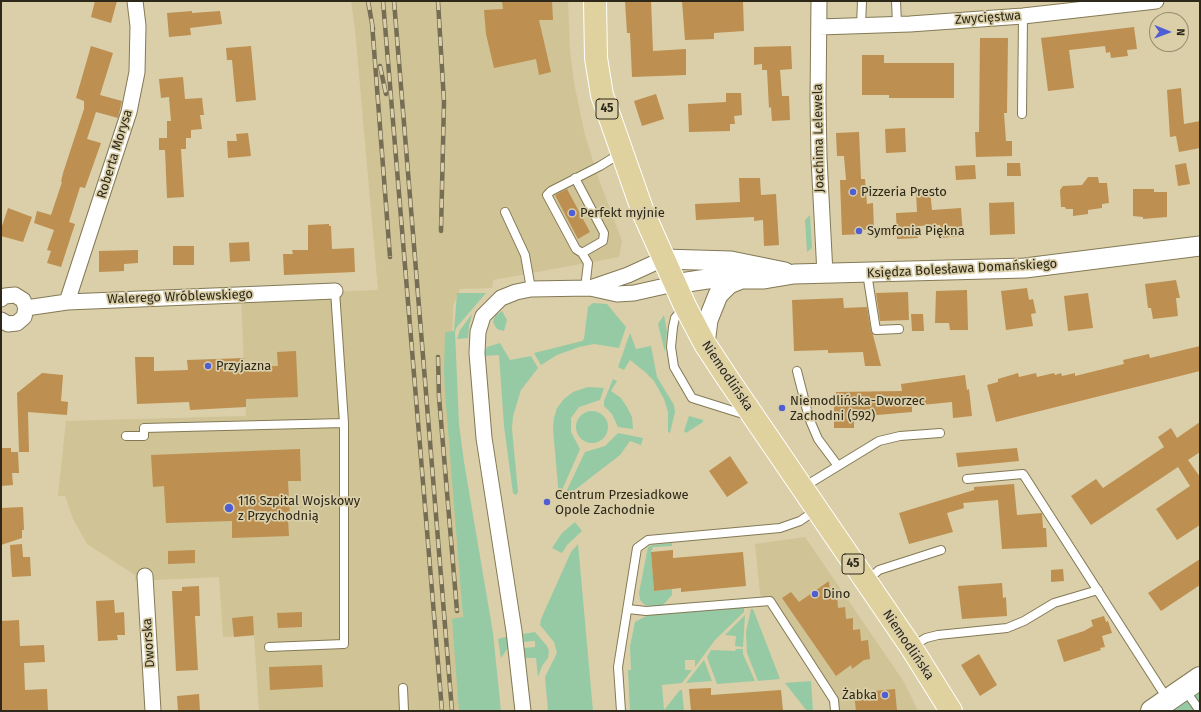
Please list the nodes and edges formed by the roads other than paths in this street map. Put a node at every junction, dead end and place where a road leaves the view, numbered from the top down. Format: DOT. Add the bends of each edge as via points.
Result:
graph roads {
  1 [pos="135,1"];
  2 [pos="595,1"];
  3 [pos="820,1"];
  4 [pos="862,1"];
  5 [pos="896,1"];
  6 [pos="1156,1"];
  7 [pos="1032,10"];
  8 [pos="897,24"];
  9 [pos="861,26"];
  10 [pos="819,27"];
  11 [pos="1022,114"];
  12 [pos="621,153"];
  13 [pos="575,178"];
  14 [pos="505,212"];
  15 [pos="1200,246"];
  16 [pos="582,254"];
  17 [pos="663,260"];
  18 [pos="867,273"];
  19 [pos="794,274"];
  20 [pos="825,274"];
  21 [pos="739,280"];
  22 [pos="674,284"];
  23 [pos="587,288"];
  24 [pos="531,289"];
  25 [pos="335,291"];
  26 [pos="2,295"];
  27 [pos="67,302"];
  28 [pos="685,306"];
  29 [pos="26,308"];
  30 [pos="2,323"];
  31 [pos="899,329"];
  32 [pos="705,344"];
  33 [pos="797,371"];
  34 [pos="755,417"];
  35 [pos="344,423"];
  36 [pos="940,433"];
  37 [pos="126,436"];
  38 [pos="838,466"];
  39 [pos="967,479"];
  40 [pos="802,488"];
  41 [pos="817,510"];
  42 [pos="941,550"];
  43 [pos="145,576"];
  44 [pos="865,581"];
  45 [pos="1098,590"];
  46 [pos="628,609"];
  47 [pos="269,647"];
  48 [pos="911,647"];
  49 [pos="403,688"];
  50 [pos="1176,695"];
  51 [pos="1200,710"];
  52 [pos="153,711"];
  53 [pos="404,711"];
  54 [pos="523,711"];
  55 [pos="621,711"];
  56 [pos="836,711"];
  57 [pos="951,711"];
  1 -- 27 [label="street, Roberta Morysa" via="138,26 137,72 128,112"];
  2 -- 12 [label="main road, Niemodlińska / 45" via="595,42 599,78"];
  3 -- 10 [label="street, Joachima Lelewela"];
  4 -- 9 [label="lane"];
  5 -- 8 [label="lane"];
  6 -- 7 [label="street, Zwycięstwa"];
  7 -- 8 [label="street, Zwycięstwa"];
  7 -- 11 [label="lane"];
  8 -- 9 [label="street, Zwycięstwa"];
  9 -- 10 [label="street, Zwycięstwa"];
  10 -- 20 [label="street, Joachima Lelewela" via="819,158"];
  12 -- 13 [label="lane"];
  12 -- 17 [label="main road, Niemodlińska / 45"];
  13 -- 16 [label="lane" via="604,233 603,241"];
  13 -- 16 [label="lane" via="547,195 576,249"];
  14 -- 24 [label="lane" via="524,254"];
  15 -- 18 [label="street, Księdza Bolesława Domańskiego" via="1025,268"];
  16 -- 23 [label="lane" via="588,263"];
  17 -- 19 [label="street, Księdza Bolesława Domańskiego" via="731,261"];
  17 -- 22 [label="main road, Niemodlińska / 45"];
  17 -- 23 [label="street"];
  18 -- 20 [label="street, Księdza Bolesława Domańskiego"];
  18 -- 31 [label="lane" via="876,330"];
  19 -- 20 [label="street, Księdza Bolesława Domańskiego"];
  19 -- 21 [label="street, Księdza Bolesława Domańskiego" via="764,280"];
  21 -- 22 [label="street, Księdza Bolesława Domańskiego" via="707,279"];
  21 -- 32 [label="street" via="729,284 718,296 708,320"];
  22 -- 23 [label="street" via="617,294"];
  22 -- 28 [label="main road, Niemodlińska / 45"];
  23 -- 24 [label="street"];
  24 -- 54 [label="street" via="501,298 483,316 478,332 477,352 484,438 514,630"];
  25 -- 27 [label="street, Walerego Wróblewskiego"];
  25 -- 35 [label="lane"];
  26 -- 29 [label="street" via="19,297"];
  27 -- 29 [label="street, Walerego Wróblewskiego"];
  28 -- 32 [label="main road, Niemodlińska / 45"];
  28 -- 34 [label="lane" via="675,318 671,347 672,360 692,398"];
  29 -- 30 [label="street" via="24,317 17,324"];
  32 -- 34 [label="main road, Niemodlińska / 45"];
  33 -- 38 [label="lane" via="809,418 818,439"];
  34 -- 40 [label="main road, Niemodlińska / 45"];
  35 -- 37 [label="lane" via="144,428 144,436"];
  35 -- 47 [label="lane" via="344,644"];
  36 -- 38 [label="lane" via="900,436 879,441"];
  38 -- 40 [label="lane"];
  39 -- 45 [label="lane" via="1023,474"];
  40 -- 41 [label="main road, Niemodlińska / 45"];
  41 -- 44 [label="main road, Niemodlińska / 45"];
  41 -- 46 [label="lane" via="800,521 780,528 648,540 638,548"];
  42 -- 44 [label="lane" via="879,570"];
  43 -- 52 [label="street, Dworska"];
  44 -- 48 [label="main road, Niemodlińska / 45"];
  45 -- 48 [label="lane" via="1054,603 1007,628 938,635 926,638"];
  45 -- 50 [label="lane"];
  46 -- 55 [label="lane" via="618,667"];
  46 -- 56 [label="lane" via="646,612 770,601 834,700"];
  48 -- 57 [label="main road, Niemodlińska / 45"];
  49 -- 53 [label="lane"];
  50 -- 51 [label="lane"];
}
